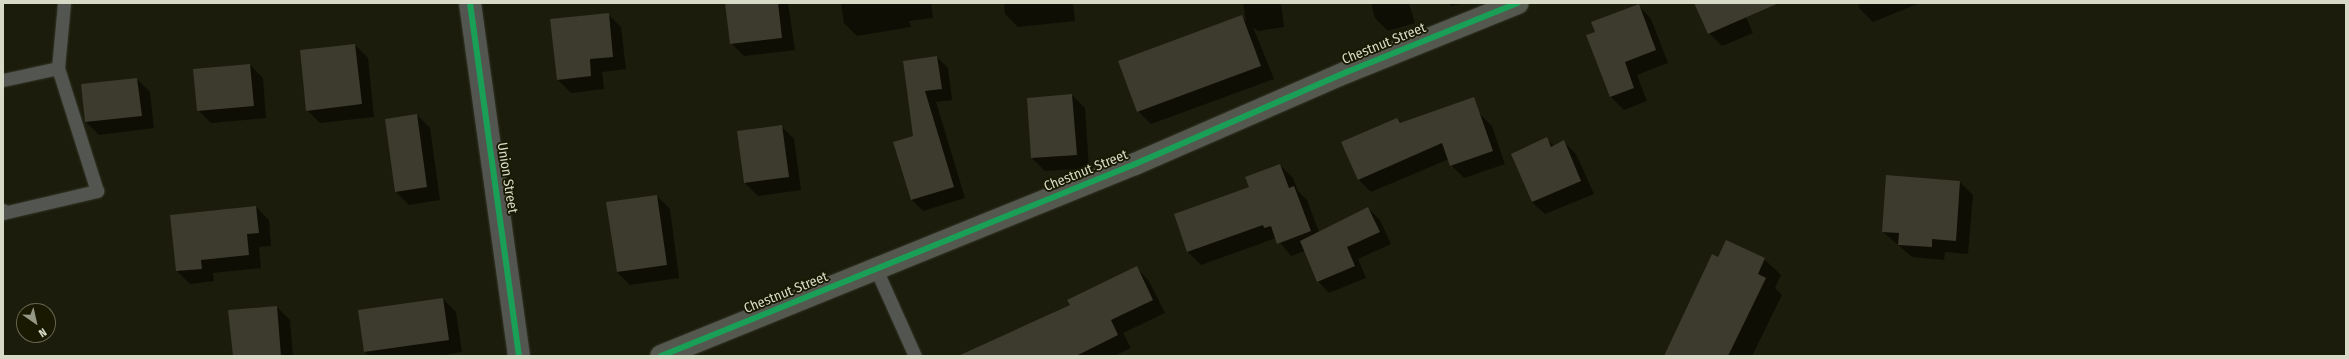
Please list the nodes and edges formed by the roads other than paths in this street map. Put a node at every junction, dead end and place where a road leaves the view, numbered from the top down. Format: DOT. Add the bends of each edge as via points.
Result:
graph roads {
  1 [pos="64,3"];
  2 [pos="470,3"];
  3 [pos="1518,3"];
  4 [pos="58,68"];
  5 [pos="3,80"];
  6 [pos="3,210"];
  7 [pos="876,270"];
  8 [pos="519,356"];
  9 [pos="661,356"];
  10 [pos="915,356"];
  1 -- 4 [label="lane"];
  2 -- 8 [label="street, Union Street"];
  3 -- 7 [label="street, Chestnut Street"];
  4 -- 5 [label="lane"];
  4 -- 6 [label="lane" via="97,191 3,213"];
  7 -- 9 [label="street, Chestnut Street"];
  7 -- 10 [label="lane"];
}
